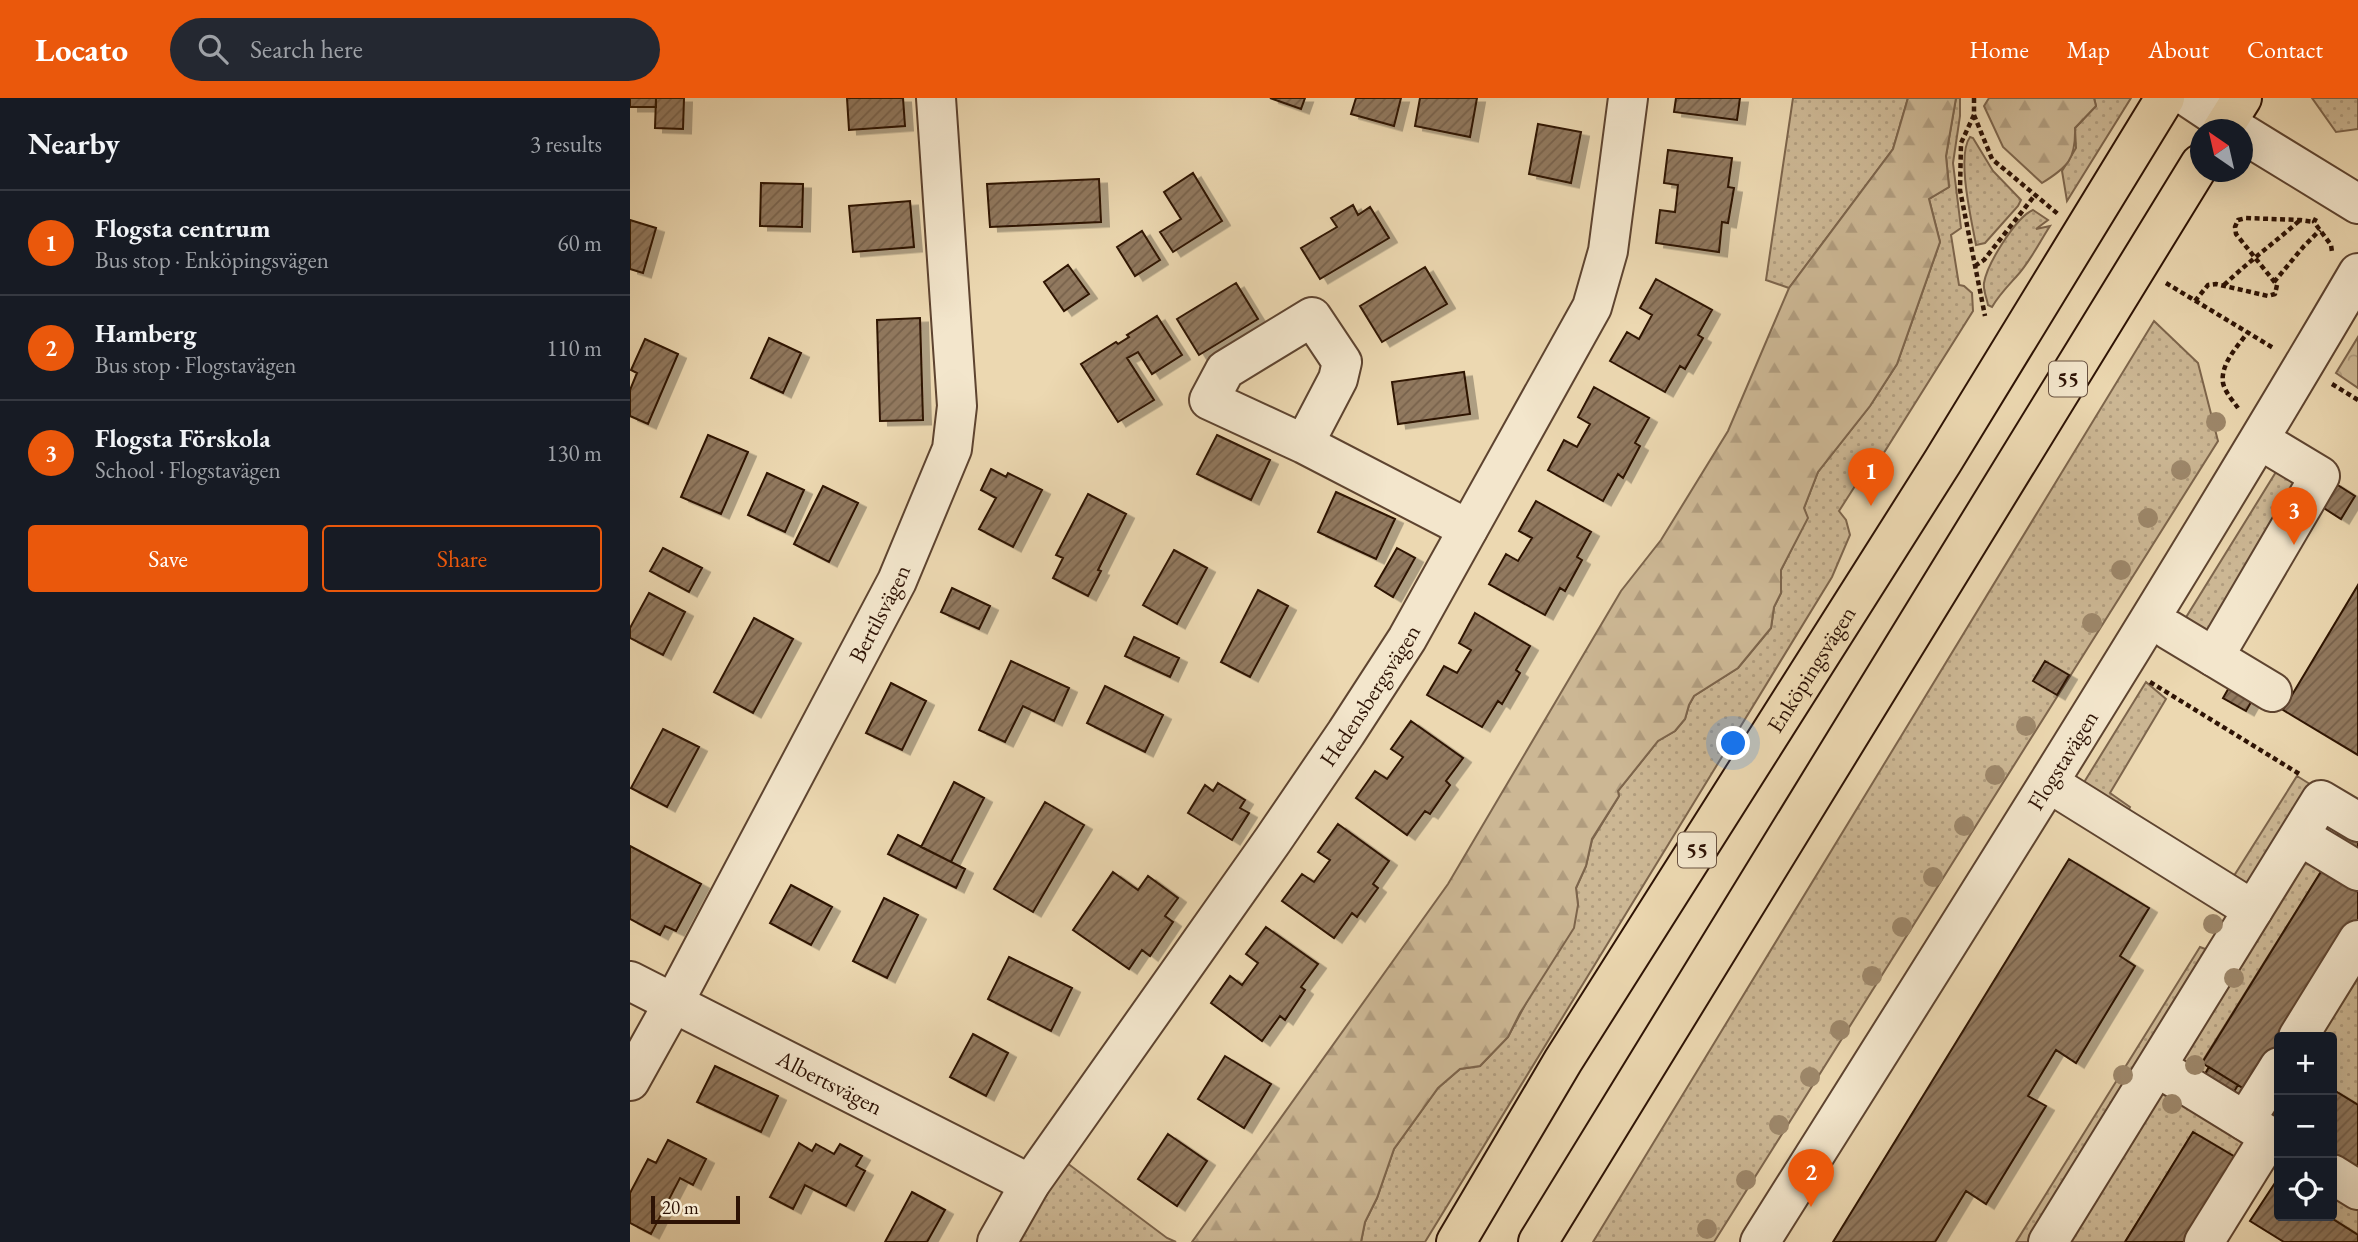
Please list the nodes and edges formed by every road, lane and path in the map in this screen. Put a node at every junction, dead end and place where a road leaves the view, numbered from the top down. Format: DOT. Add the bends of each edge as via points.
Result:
graph roads {
  1 [pos="936,98"];
  2 [pos="1628,98"];
  3 [pos="1974,98"];
  4 [pos="2165,98"];
  5 [pos="2189,98"];
  6 [pos="1974,116"];
  7 [pos="2228,119"];
  8 [pos="2253,135"];
  9 [pos="2190,180"];
  10 [pos="2035,195"];
  11 [pos="2358,204"];
  12 [pos="2058,214"];
  13 [pos="2300,220"];
  14 [pos="2314,222"];
  15 [pos="2320,230"];
  16 [pos="2254,257"];
  17 [pos="1975,266"];
  18 [pos="2358,273"];
  19 [pos="2163,281"];
  20 [pos="2274,282"];
  21 [pos="2223,286"];
  22 [pos="2196,301"];
  23 [pos="1985,316"];
  24 [pos="2248,332"];
  25 [pos="2276,350"];
  26 [pos="2331,384"];
  27 [pos="2233,400"];
  28 [pos="2358,400"];
  29 [pos="2260,440"];
  30 [pos="1304,444"];
  31 [pos="1468,529"];
  32 [pos="2169,630"];
  33 [pos="2214,657"];
  34 [pos="2141,676"];
  35 [pos="2272,692"];
  36 [pos="2049,783"];
  37 [pos="2322,800"];
  38 [pos="2358,822"];
  39 [pos="2300,836"];
  40 [pos="2358,871"];
  41 [pos="2253,910"];
  42 [pos="2358,940"];
  43 [pos="630,981"];
  44 [pos="674,1002"];
  45 [pos="2301,1032"];
  46 [pos="2157,1066"];
  47 [pos="630,1081"];
  48 [pos="2274,1091"];
  49 [pos="2265,1133"];
  50 [pos="2337,1177"];
  51 [pos="1030,1184"];
  52 [pos="2358,1190"];
  53 [pos="997,1242"];
  54 [pos="1456,1242"];
  55 [pos="1538,1242"];
  56 [pos="1759,1242"];
  57 [pos="2048,1242"];
  58 [pos="2204,1242"];
  1 -- 44 [label="street, Bertilsvägen" via="957,406 952,449 897,581"];
  2 -- 31 [label="street, Hedensbergsvägen" via="1608,251 1592,307"];
  3 -- 6 [label="path"];
  4 -- 54 [label="main road, Enköpingsvägen / 55" via="1943,461 1563,1061"];
  5 -- 7 [label="street"];
  6 -- 10 [label="path" via="1992,159"];
  6 -- 17 [label="path" via="1961,144 1960,190"];
  8 -- 11 [label="street"];
  9 -- 55 [label="main road, 55"];
  10 -- 12 [label="path"];
  10 -- 17 [label="path"];
  13 -- 14 [label="path"];
  13 -- 16 [label="path"];
  13 -- 16 [label="path" via="2238,220 2236,234"];
  15 -- 20 [label="path"];
  16 -- 20 [label="path"];
  16 -- 21 [label="path"];
  17 -- 23 [label="path"];
  18 -- 29 [label="street, Flogstavägen"];
  19 -- 22 [label="path"];
  20 -- 21 [label="path" via="2275,294 2268,296"];
  21 -- 22 [label="path" via="2208,285"];
  22 -- 24 [label="path"];
  24 -- 25 [label="path"];
  24 -- 27 [label="path" via="2225,367 2223,384"];
  26 -- 28 [label="path"];
  29 -- 33 [label="street" via="2320,476"];
  29 -- 36 [label="street, Flogstavägen"];
  30 -- 31 [label="street"];
  31 -- 51 [label="street, Hedensbergsvägen" via="1407,639 1346,733"];
  32 -- 33 [label="street"];
  33 -- 35 [label="street"];
  34 -- 37 [label="path" via="2320,787"];
  36 -- 41 [label="street"];
  36 -- 56 [label="street, Flogstavägen"];
  37 -- 38 [label="street"];
  37 -- 39 [label="street"];
  39 -- 40 [label="street"];
  39 -- 41 [label="street"];
  41 -- 46 [label="street"];
  42 -- 45 [label="street"];
  43 -- 44 [label="street, Albertsvägen"];
  44 -- 47 [label="street, Bertilsvägen"];
  44 -- 51 [label="street, Albertsvägen"];
  46 -- 49 [label="street"];
  46 -- 57 [label="street"];
  48 -- 49 [label="street"];
  49 -- 58 [label="street"];
  50 -- 52 [label="street"];
  51 -- 53 [label="street, Hedensbergsvägen"];
}
